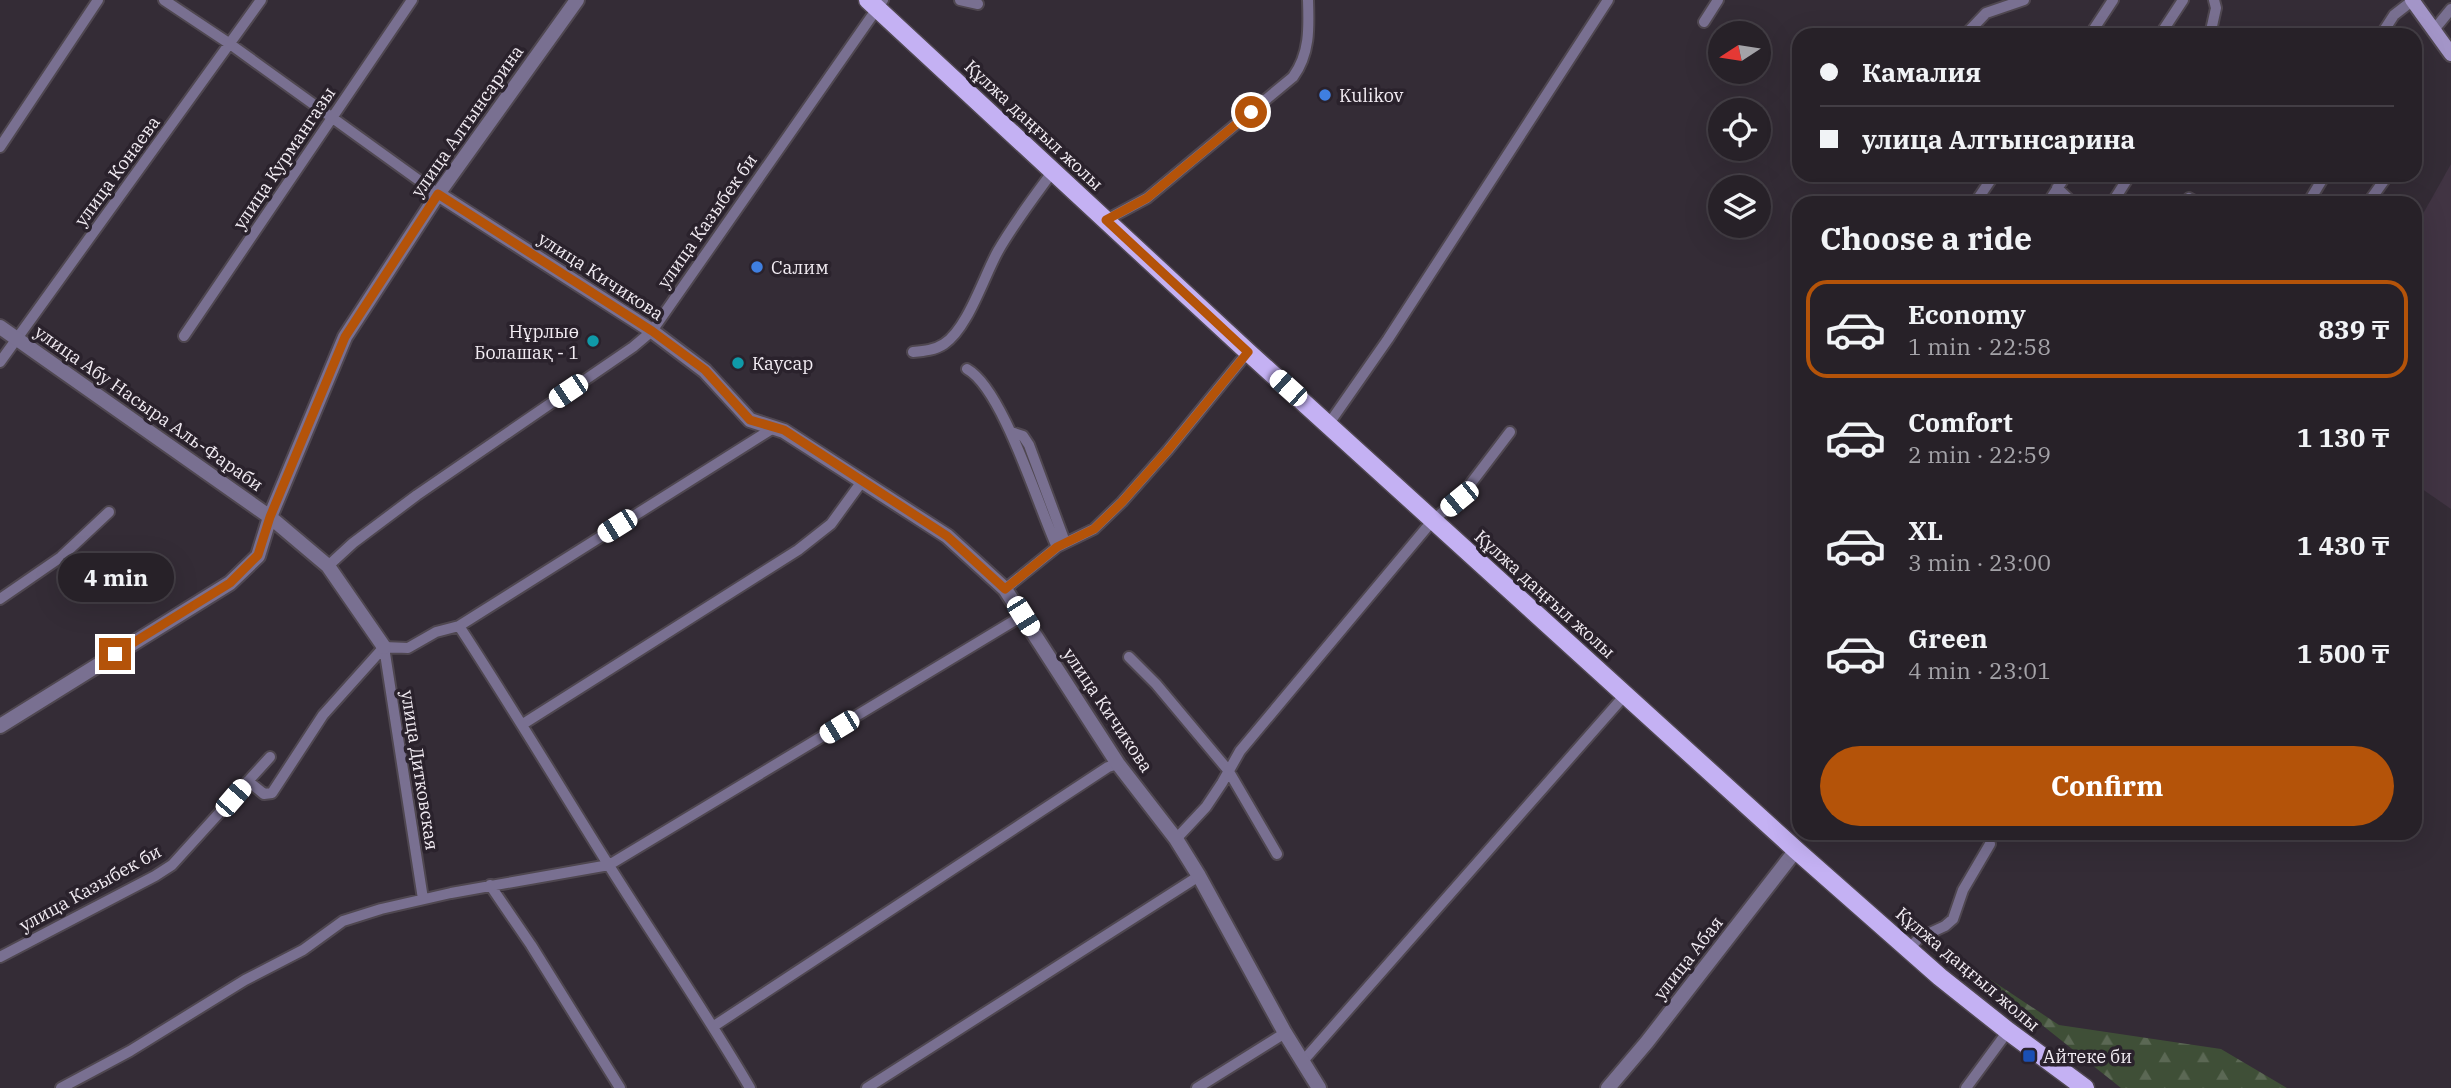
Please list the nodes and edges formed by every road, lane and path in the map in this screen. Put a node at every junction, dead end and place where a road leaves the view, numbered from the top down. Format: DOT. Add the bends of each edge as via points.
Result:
graph roads {
  1 [pos="98,0"];
  2 [pos="164,0"];
  3 [pos="261,0"];
  4 [pos="412,0"];
  5 [pos="577,0"];
  6 [pos="960,0"];
  7 [pos="1308,0"];
  8 [pos="1608,0"];
  9 [pos="1718,0"];
  10 [pos="2024,0"];
  11 [pos="2113,0"];
  12 [pos="2183,0"];
  13 [pos="2214,0"];
  14 [pos="2412,0"];
  15 [pos="876,3"];
  16 [pos="978,4"];
  17 [pos="2451,9"];
  18 [pos="1704,22"];
  19 [pos="1974,28"];
  20 [pos="2095,28"];
  21 [pos="2165,28"];
  22 [pos="2212,28"];
  23 [pos="2386,28"];
  24 [pos="2433,31"];
  25 [pos="230,44"];
  26 [pos="2451,54"];
  27 [pos="333,118"];
  28 [pos="0,147"];
  29 [pos="1053,171"];
  30 [pos="2061,182"];
  31 [pos="2057,188"];
  32 [pos="438,194"];
  33 [pos="2052,196"];
  34 [pos="2066,196"];
  35 [pos="1106,220"];
  36 [pos="0,327"];
  37 [pos="652,331"];
  38 [pos="184,336"];
  39 [pos="18,340"];
  40 [pos="913,352"];
  41 [pos="1248,352"];
  42 [pos="0,362"];
  43 [pos="967,369"];
  44 [pos="1328,425"];
  45 [pos="775,427"];
  46 [pos="1510,432"];
  47 [pos="863,480"];
  48 [pos="109,512"];
  49 [pos="270,517"];
  50 [pos="1433,520"];
  51 [pos="1061,545"];
  52 [pos="328,566"];
  53 [pos="1005,589"];
  54 [pos="0,599"];
  55 [pos="1023,616"];
  56 [pos="459,625"];
  57 [pos="384,646"];
  58 [pos="1129,657"];
  59 [pos="1625,695"];
  60 [pos="523,724"];
  61 [pos="0,726"];
  62 [pos="270,757"];
  63 [pos="1118,764"];
  64 [pos="1228,770"];
  65 [pos="248,781"];
  66 [pos="1176,839"];
  67 [pos="1990,844"];
  68 [pos="1796,849"];
  69 [pos="1277,854"];
  70 [pos="609,865"];
  71 [pos="1199,876"];
  72 [pos="490,885"];
  73 [pos="423,899"];
  74 [pos="1909,949"];
  75 [pos="0,957"];
  76 [pos="714,1026"];
  77 [pos="2008,1031"];
  78 [pos="1285,1033"];
  79 [pos="1303,1061"];
  80 [pos="61,1088"];
  81 [pos="620,1088"];
  82 [pos="750,1088"];
  83 [pos="867,1088"];
  84 [pos="1197,1088"];
  85 [pos="1319,1088"];
  86 [pos="1608,1088"];
  87 [pos="1966,1088"];
  88 [pos="2085,1088"];
  1 -- 28 [label="street"];
  2 -- 25 [label="street, улица Кичикова"];
  3 -- 25 [label="street, улица Конаева"];
  4 -- 27 [label="street, улица Курмангазы"];
  5 -- 32 [label="street, улица Алтынсарина"];
  6 -- 16 [label="street"];
  7 -- 35 [label="street" via="1306,50 1293,77 1147,198"];
  8 -- 44 [label="street"];
  9 -- 18 [label="street"];
  10 -- 19 [label="street" via="1986,13"];
  11 -- 20 [label="street"];
  12 -- 21 [label="street"];
  13 -- 22 [label="street" via="2217,8"];
  14 -- 23 [label="street"];
  14 -- 24 [label="main road"];
  15 -- 29 [label="main road, Құлжа даңғыл жолы"];
  15 -- 37 [label="street, улица Казыбек би"];
  17 -- 24 [label="street"];
  24 -- 26 [label="main road"];
  25 -- 27 [label="street, улица Кичикова"];
  25 -- 39 [label="street, улица Конаева"];
  27 -- 32 [label="street, улица Кичикова"];
  27 -- 38 [label="street, улица Курмангазы"];
  29 -- 35 [label="main road, Құлжа даңғыл жолы"];
  29 -- 40 [label="street" via="999,249 952,337 928,351"];
  30 -- 31 [label="street"];
  31 -- 33 [label="street"];
  31 -- 34 [label="street"];
  32 -- 37 [label="street, улица Кичикова"];
  32 -- 49 [label="street, улица Алтынсарина" via="345,337"];
  35 -- 41 [label="main road, Құлжа даңғыл жолы"];
  36 -- 39 [label="street, улица Абу Насыра Аль-Фараби"];
  37 -- 45 [label="street, улица Кичикова" via="705,370 745,416"];
  37 -- 52 [label="street, улица Казыбек би" via="417,495"];
  39 -- 42 [label="street, улица Конаева"];
  39 -- 49 [label="street, улица Абу Насыра Аль-Фараби"];
  41 -- 44 [label="main road, Құлжа даңғыл жолы"];
  41 -- 51 [label="street" via="1122,502 1094,529"];
  43 -- 51 [label="street" via="978,376 1011,432"];
  44 -- 50 [label="main road, Құлжа даңғыл жолы"];
  45 -- 47 [label="street, улица Кичикова"];
  45 -- 56 [label="street"];
  46 -- 50 [label="street" via="1459,499"];
  47 -- 53 [label="street, улица Кичикова" via="947,536"];
  47 -- 60 [label="street" via="831,524 797,550"];
  48 -- 54 [label="street" via="61,557"];
  49 -- 52 [label="street, улица Абу Насыра Аль-Фараби"];
  49 -- 61 [label="street, улица Алтынсарина" via="258,555 230,583"];
  50 -- 59 [label="main road, Құлжа даңғыл жолы"];
  50 -- 64 [label="street"];
  51 -- 53 [label="street"];
  52 -- 57 [label="street, улица Абу Насыра Аль-Фараби"];
  53 -- 55 [label="street, улица Кичикова"];
  55 -- 63 [label="street, улица Кичикова"];
  55 -- 70 [label="street"];
  56 -- 57 [label="street" via="408,648"];
  56 -- 60 [label="street"];
  57 -- 65 [label="street" via="323,715 272,793 264,794"];
  57 -- 73 [label="street, улица Дитковская"];
  58 -- 64 [label="street"];
  59 -- 68 [label="main road, Құлжа даңғыл жолы"];
  59 -- 79 [label="street"];
  60 -- 70 [label="street"];
  62 -- 65 [label="street, улица Казыбек би"];
  63 -- 66 [label="street, улица Кичикова"];
  63 -- 76 [label="street"];
  64 -- 66 [label="street" via="1206,807"];
  64 -- 69 [label="street"];
  65 -- 75 [label="street, улица Казыбек би" via="173,865"];
  66 -- 71 [label="street, улица Кичикова"];
  67 -- 74 [label="street" via="1963,890 1953,919"];
  68 -- 74 [label="main road, Құлжа даңғыл жолы"];
  68 -- 86 [label="street, улица Абая"];
  70 -- 72 [label="street"];
  70 -- 76 [label="street"];
  71 -- 78 [label="street, улица Кичикова"];
  71 -- 83 [label="street"];
  72 -- 73 [label="street"];
  72 -- 81 [label="street"];
  73 -- 80 [label="street" via="343,921 303,950"];
  74 -- 77 [label="main road, Құлжа даңғыл жолы"];
  76 -- 82 [label="street"];
  77 -- 87 [label="street"];
  77 -- 88 [label="main road, Құлжа даңғыл жолы"];
  78 -- 79 [label="street, улица Кичикова"];
  78 -- 84 [label="street"];
  79 -- 85 [label="street, улица Кичикова"];
}
